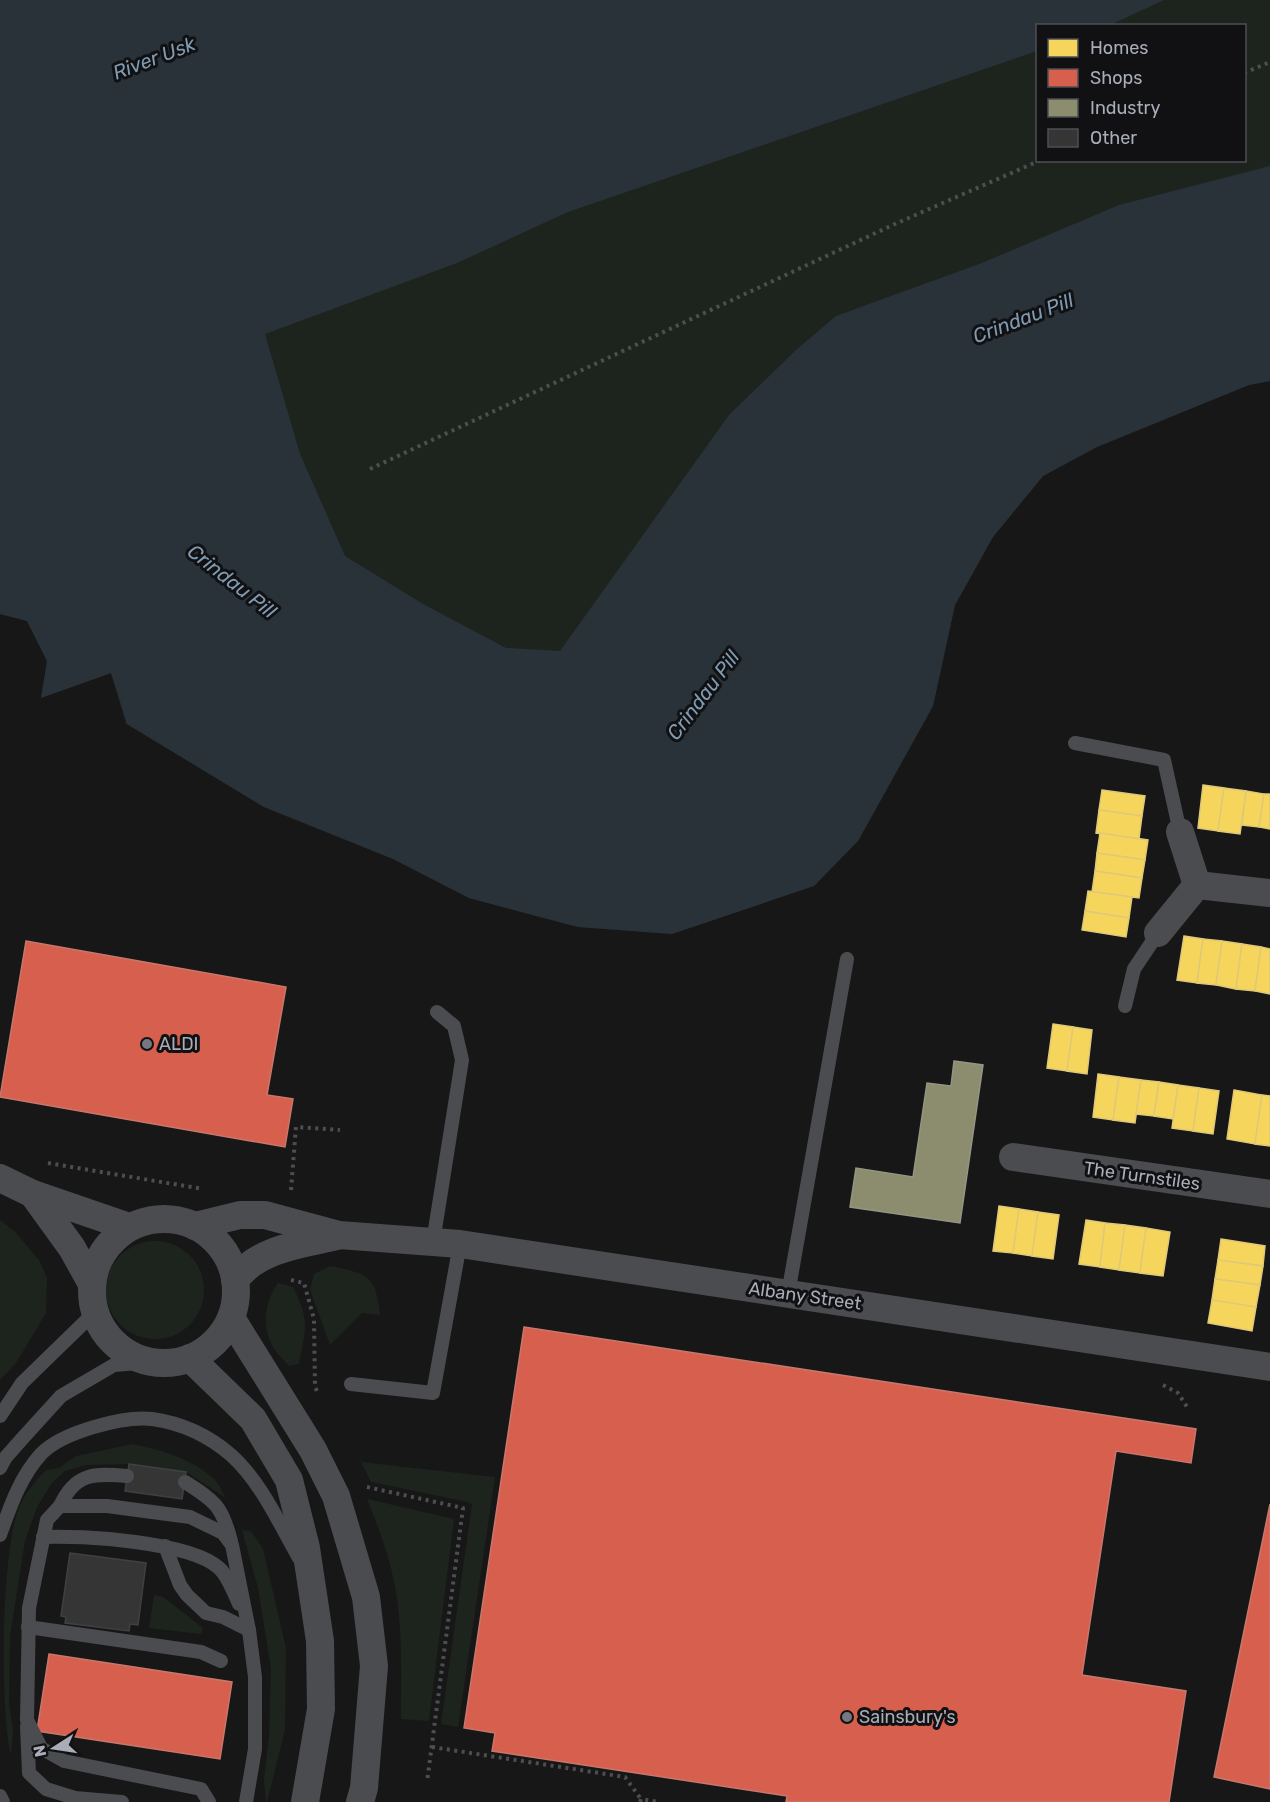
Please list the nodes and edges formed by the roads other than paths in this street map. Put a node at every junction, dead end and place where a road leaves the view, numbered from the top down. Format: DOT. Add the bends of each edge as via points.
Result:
graph roads {
  1 [pos="1075,743"];
  2 [pos="1180,832"];
  3 [pos="1197,885"];
  4 [pos="1270,893"];
  5 [pos="1158,933"];
  6 [pos="847,959"];
  7 [pos="1125,1006"];
  8 [pos="437,1012"];
  9 [pos="1013,1156"];
  10 [pos="0,1178"];
  11 [pos="33,1194"];
  12 [pos="1270,1194"];
  13 [pos="195,1226"];
  14 [pos="129,1227"];
  15 [pos="339,1235"];
  16 [pos="446,1243"];
  17 [pos="235,1280"];
  18 [pos="789,1294"];
  19 [pos="93,1298"];
  20 [pos="231,1318"];
  21 [pos="190,1358"];
  22 [pos="151,1362"];
  23 [pos="1270,1367"];
  24 [pos="351,1384"];
  25 [pos="0,1416"];
  26 [pos="0,1468"];
  27 [pos="127,1476"];
  28 [pos="184,1482"];
  29 [pos="60,1506"];
  30 [pos="0,1535"];
  31 [pos="44,1537"];
  32 [pos="232,1545"];
  33 [pos="165,1546"];
  34 [pos="311,1581"];
  35 [pos="28,1627"];
  36 [pos="249,1630"];
  37 [pos="221,1661"];
  38 [pos="27,1720"];
  39 [pos="0,1796"];
  40 [pos="3,1802"];
  41 [pos="122,1802"];
  42 [pos="209,1802"];
  43 [pos="246,1802"];
  44 [pos="305,1802"];
  45 [pos="360,1802"];
  1 -- 2 [label="lane" via="1164,760"];
  2 -- 3 [label="street"];
  3 -- 4 [label="street"];
  3 -- 5 [label="street"];
  5 -- 7 [label="lane" via="1134,969"];
  6 -- 18 [label="lane"];
  8 -- 16 [label="lane" via="454,1026 462,1060"];
  9 -- 12 [label="street, The Turnstiles"];
  10 -- 11 [label="street"];
  11 -- 14 [label="street"];
  11 -- 19 [label="street" via="72,1248"];
  13 -- 14 [label="street" via="162,1219"];
  13 -- 15 [label="street, Albany Street" via="240,1215 265,1215"];
  13 -- 17 [label="street" via="221,1248"];
  14 -- 19 [label="street" via="103,1251 96,1267"];
  15 -- 16 [label="street, Albany Street"];
  15 -- 17 [label="street, Albany Street" via="271,1252 244,1268"];
  16 -- 18 [label="street, Albany Street"];
  16 -- 24 [label="lane" via="434,1393"];
  17 -- 20 [label="street"];
  18 -- 23 [label="street, Albany Street"];
  19 -- 22 [label="street" via="103,1330 116,1345"];
  19 -- 25 [label="lane" via="22,1383"];
  20 -- 21 [label="street" via="207,1349"];
  20 -- 45 [label="street" via="313,1450 336,1496 366,1597 374,1666"];
  21 -- 22 [label="street"];
  21 -- 34 [label="street" via="253,1419 289,1480"];
  22 -- 26 [label="lane" via="114,1365 61,1395"];
  27 -- 29 [label="lane" via="90,1475 78,1480"];
  28 -- 32 [label="lane" via="220,1508"];
  29 -- 31 [label="lane" via="47,1520"];
  29 -- 32 [label="lane" via="107,1506 190,1517 223,1533"];
  30 -- 34 [label="lane" via="14,1495 39,1456 59,1440 84,1429 151,1419 207,1436 232,1456 258,1486"];
  31 -- 33 [label="lane" via="70,1535"];
  31 -- 35 [label="lane"];
  32 -- 36 [label="lane"];
  33 -- 36 [label="lane" via="180,1585 196,1604"];
  33 -- 36 [label="lane" via="203,1557 220,1568"];
  34 -- 44 [label="street" via="320,1641 321,1709"];
  35 -- 37 [label="lane" via="201,1652"];
  35 -- 38 [label="lane"];
  36 -- 43 [label="lane" via="255,1677 255,1749"];
  38 -- 41 [label="lane" via="29,1773 46,1789 75,1798"];
  38 -- 42 [label="lane" via="40,1748 64,1761 201,1789"];
  39 -- 40 [label="lane"];
}
